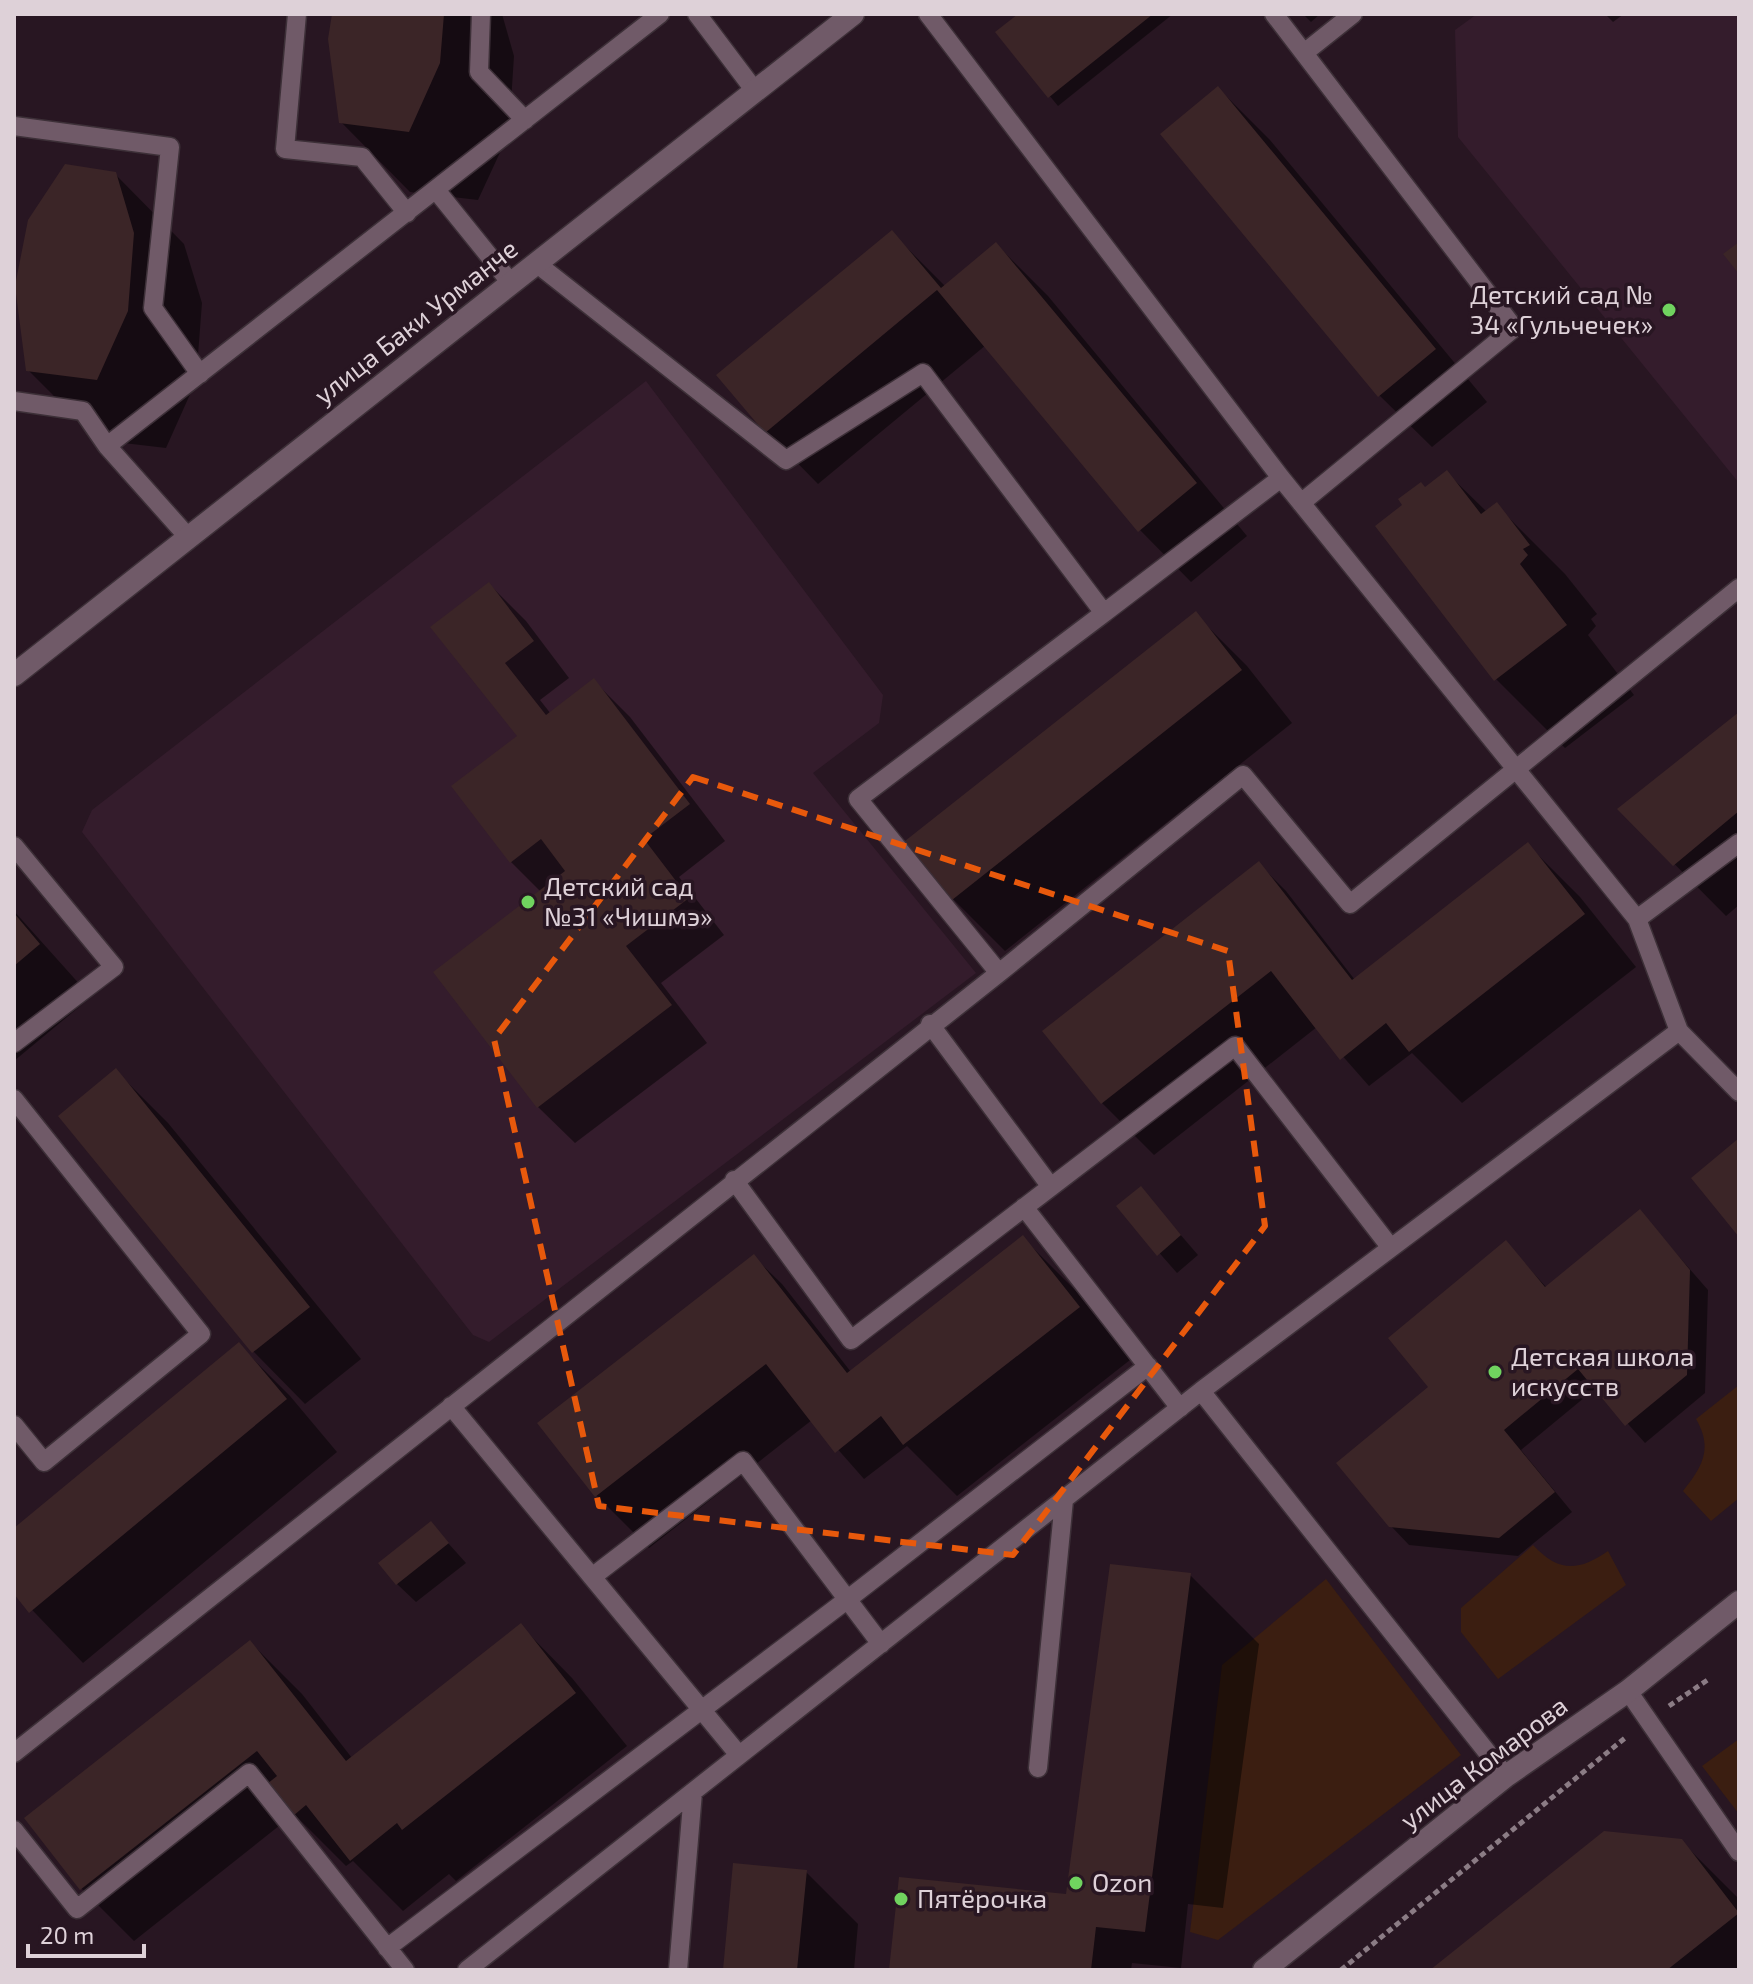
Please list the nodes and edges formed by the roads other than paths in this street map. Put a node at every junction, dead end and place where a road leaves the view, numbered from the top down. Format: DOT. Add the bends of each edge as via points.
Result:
graph roads {
  1 [pos="297,14"];
  2 [pos="481,14"];
  3 [pos="660,14"];
  4 [pos="697,14"];
  5 [pos="853,14"];
  6 [pos="928,14"];
  7 [pos="1274,14"];
  8 [pos="1353,14"];
  9 [pos="1304,53"];
  10 [pos="755,91"];
  11 [pos="525,120"];
  12 [pos="14,126"];
  13 [pos="436,190"];
  14 [pos="407,213"];
  15 [pos="536,263"];
  16 [pos="511,283"];
  17 [pos="200,374"];
  18 [pos="14,401"];
  19 [pos="107,446"];
  20 [pos="1281,478"];
  21 [pos="1301,503"];
  22 [pos="188,537"];
  23 [pos="1739,588"];
  24 [pos="1104,613"];
  25 [pos="14,675"];
  26 [pos="1518,768"];
  27 [pos="1739,843"];
  28 [pos="14,846"];
  29 [pos="1637,919"];
  30 [pos="999,973"];
  31 [pos="930,1024"];
  32 [pos="1679,1031"];
  33 [pos="14,1043"];
  34 [pos="1739,1092"];
  35 [pos="14,1099"];
  36 [pos="734,1180"];
  37 [pos="1051,1187"];
  38 [pos="1024,1207"];
  39 [pos="1391,1248"];
  40 [pos="1148,1366"];
  41 [pos="1201,1391"];
  42 [pos="451,1406"];
  43 [pos="1180,1408"];
  44 [pos="14,1425"];
  45 [pos="1064,1500"];
  46 [pos="592,1577"];
  47 [pos="848,1599"];
  48 [pos="1739,1602"];
  49 [pos="881,1644"];
  50 [pos="1628,1691"];
  51 [pos="701,1710"];
  52 [pos="14,1753"];
  53 [pos="739,1755"];
  54 [pos="1038,1768"];
  55 [pos="1506,1776"];
  56 [pos="693,1792"];
  57 [pos="14,1830"];
  58 [pos="1739,1852"];
  59 [pos="387,1948"];
  60 [pos="405,1970"];
  61 [pos="467,1970"];
  62 [pos="678,1970"];
  63 [pos="1264,1970"];
  1 -- 14 [label="lane" via="285,149 362,157"];
  2 -- 11 [label="lane" via="479,72"];
  3 -- 11 [label="lane"];
  4 -- 10 [label="lane"];
  5 -- 10 [label="street, улица Баки Урманче"];
  6 -- 20 [label="lane"];
  7 -- 9 [label="lane"];
  8 -- 9 [label="lane"];
  9 -- 21 [label="lane" via="1514,328"];
  10 -- 15 [label="street, улица Баки Урманче"];
  11 -- 13 [label="lane"];
  12 -- 17 [label="lane" via="170,147 153,308"];
  13 -- 14 [label="lane"];
  13 -- 16 [label="lane"];
  14 -- 17 [label="lane"];
  15 -- 16 [label="street, улица Баки Урманче"];
  15 -- 24 [label="lane" via="786,460 923,373"];
  16 -- 22 [label="street, улица Баки Урманче"];
  17 -- 19 [label="lane"];
  18 -- 19 [label="lane" via="83,411"];
  19 -- 22 [label="lane"];
  20 -- 21 [label="lane"];
  20 -- 24 [label="lane"];
  21 -- 26 [label="lane"];
  22 -- 25 [label="street, улица Баки Урманче"];
  23 -- 26 [label="lane"];
  24 -- 30 [label="lane" via="858,799"];
  26 -- 29 [label="lane"];
  26 -- 30 [label="lane" via="1350,904 1243,775"];
  27 -- 29 [label="lane"];
  28 -- 33 [label="lane" via="114,967"];
  29 -- 32 [label="lane"];
  30 -- 31 [label="lane"];
  31 -- 36 [label="lane"];
  31 -- 37 [label="lane"];
  32 -- 34 [label="lane"];
  32 -- 39 [label="lane"];
  35 -- 44 [label="lane" via="201,1334 44,1462"];
  36 -- 38 [label="lane" via="851,1340"];
  36 -- 42 [label="lane"];
  37 -- 38 [label="lane"];
  37 -- 39 [label="lane" via="1235,1046"];
  38 -- 40 [label="lane"];
  39 -- 41 [label="lane"];
  40 -- 43 [label="lane"];
  40 -- 47 [label="lane"];
  41 -- 43 [label="lane"];
  41 -- 55 [label="lane"];
  42 -- 46 [label="lane"];
  42 -- 52 [label="lane"];
  43 -- 45 [label="lane"];
  45 -- 49 [label="lane"];
  45 -- 54 [label="lane"];
  46 -- 47 [label="lane" via="743,1461"];
  46 -- 51 [label="lane"];
  47 -- 49 [label="lane"];
  47 -- 51 [label="lane"];
  48 -- 50 [label="street, улица Комарова"];
  49 -- 53 [label="lane"];
  50 -- 55 [label="street, улица Комарова"];
  50 -- 58 [label="lane"];
  51 -- 53 [label="lane"];
  51 -- 59 [label="lane"];
  53 -- 56 [label="lane"];
  55 -- 63 [label="street, улица Комарова"];
  56 -- 61 [label="lane"];
  56 -- 62 [label="lane"];
  57 -- 59 [label="lane" via="77,1909 249,1773"];
  59 -- 60 [label="lane"];
}
